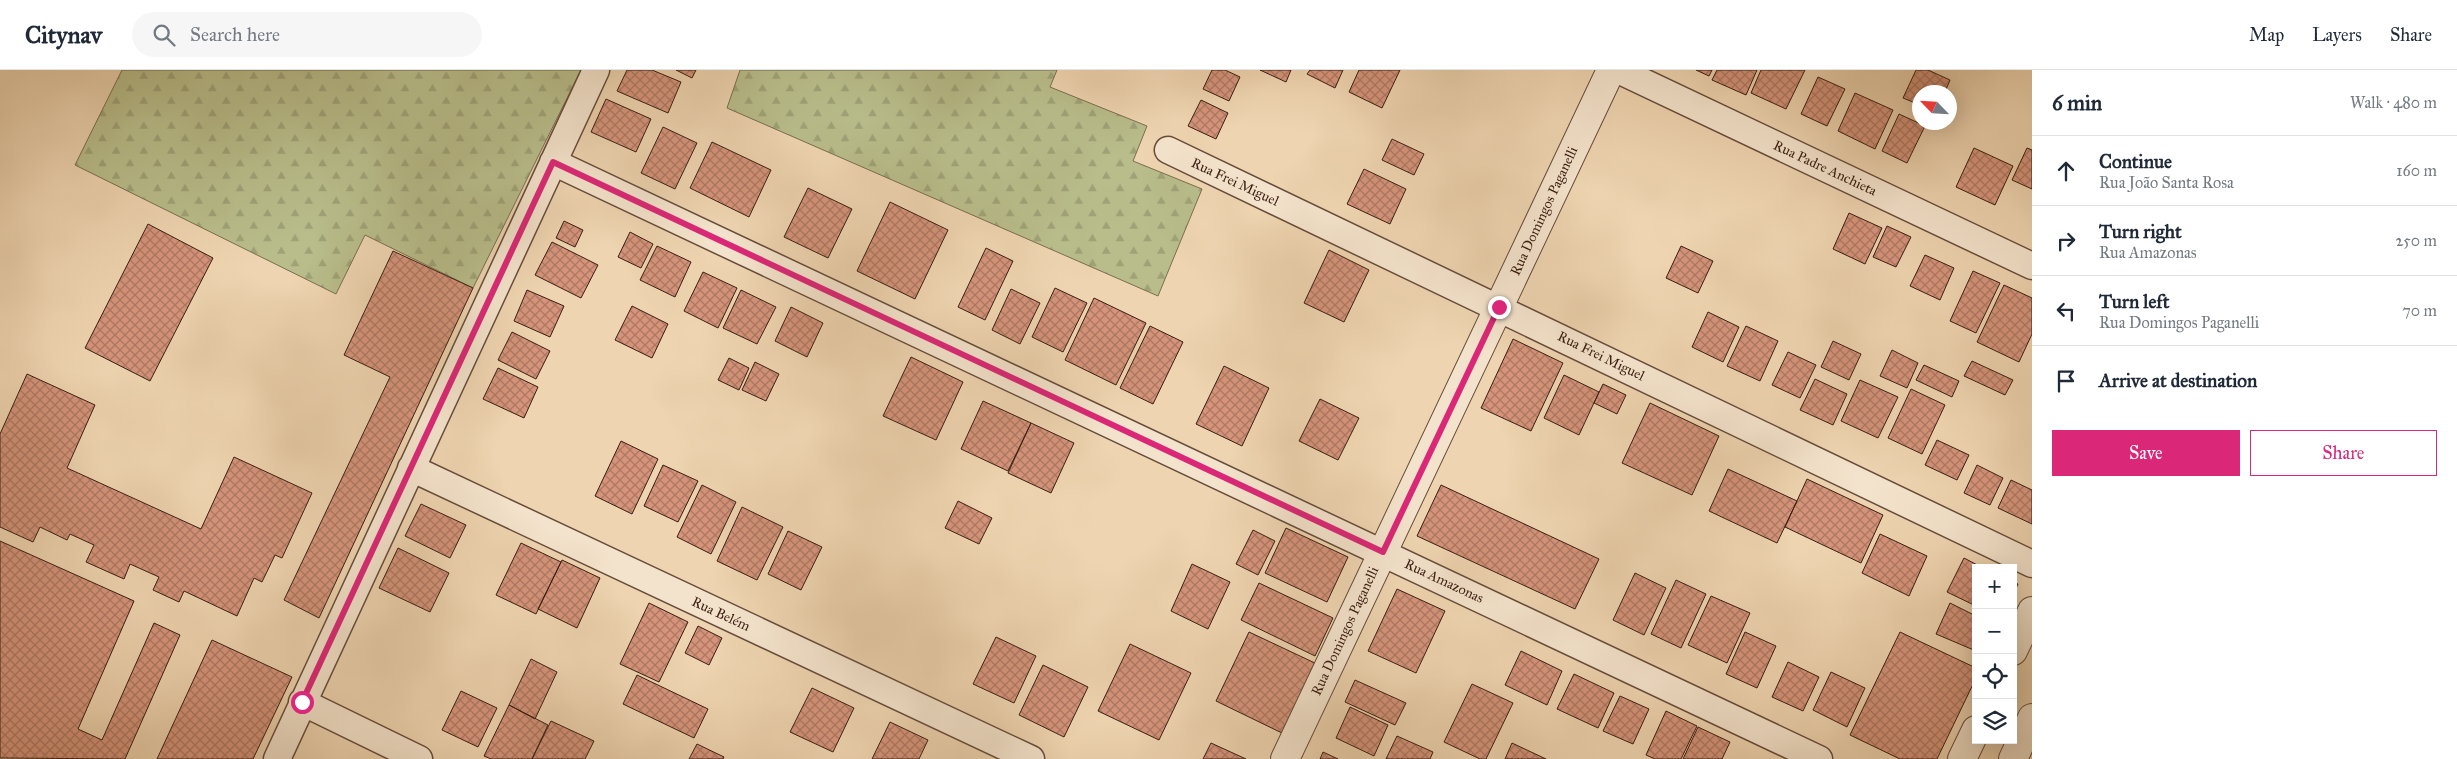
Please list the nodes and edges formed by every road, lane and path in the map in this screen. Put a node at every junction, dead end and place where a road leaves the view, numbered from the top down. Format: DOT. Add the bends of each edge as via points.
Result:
graph roads {
  1 [pos="596,70"];
  2 [pos="1611,70"];
  3 [pos="1618,70"];
  4 [pos="1168,150"];
  5 [pos="553,162"];
  6 [pos="2032,266"];
  7 [pos="1499,307"];
  8 [pos="411,468"];
  9 [pos="1383,552"];
  10 [pos="2032,564"];
  11 [pos="2032,611"];
  12 [pos="2017,643"];
  13 [pos="302,702"];
  14 [pos="2032,718"];
  15 [pos="1972,738"];
  16 [pos="277,759"];
  17 [pos="419,759"];
  18 [pos="1031,759"];
  19 [pos="1285,759"];
  20 [pos="1819,759"];
  21 [pos="1962,759"];
  22 [pos="2013,759"];
  1 -- 5 [label="street"];
  2 -- 7 [label="street, Rua Domingos Paganelli"];
  3 -- 6 [label="street, Rua Padre Anchieta"];
  4 -- 7 [label="street, Rua Frei Miguel"];
  5 -- 8 [label="street"];
  5 -- 9 [label="street, Rua Amazonas"];
  7 -- 9 [label="street, Rua Domingos Paganelli"];
  7 -- 10 [label="street, Rua Frei Miguel"];
  8 -- 13 [label="street"];
  8 -- 18 [label="street, Rua Belém"];
  9 -- 19 [label="street, Rua Domingos Paganelli"];
  9 -- 20 [label="street, Rua Amazonas"];
  11 -- 12 [label="street"];
  13 -- 16 [label="street"];
  13 -- 17 [label="street"];
  14 -- 22 [label="street"];
  15 -- 21 [label="street"];
}
